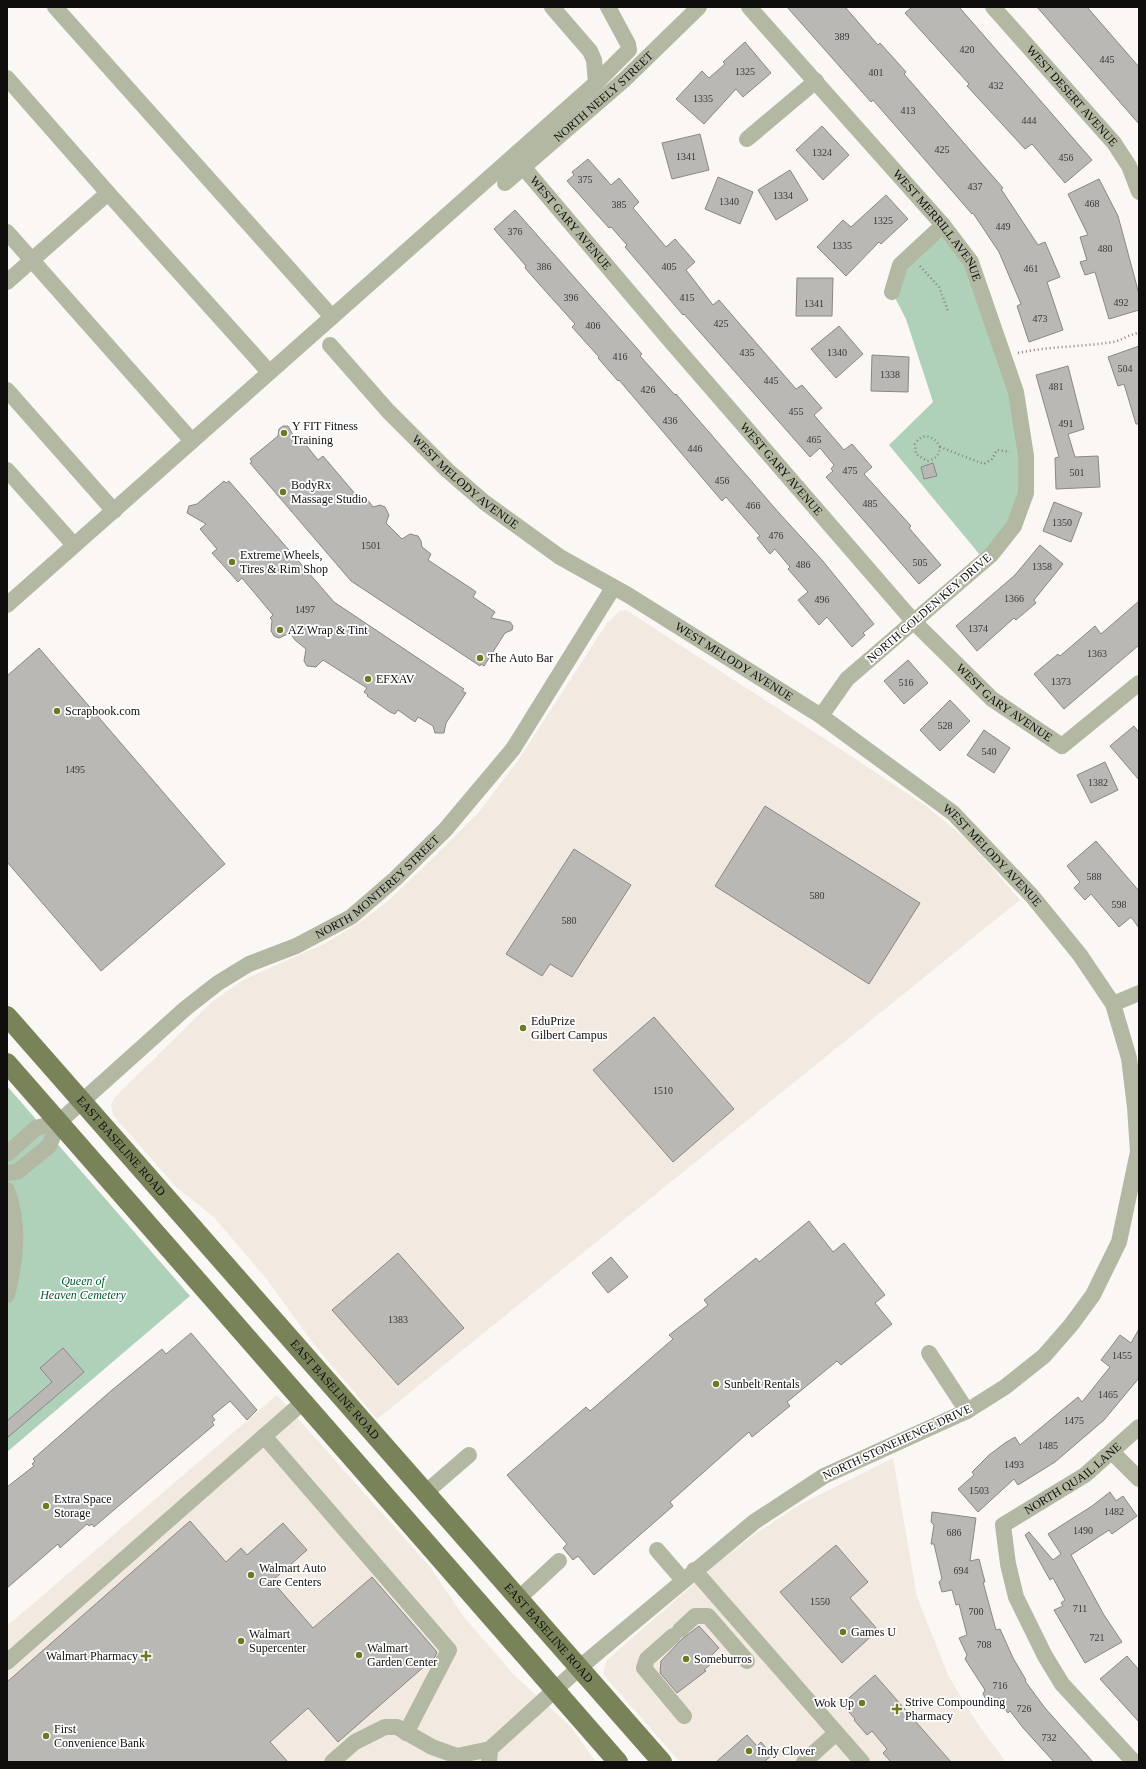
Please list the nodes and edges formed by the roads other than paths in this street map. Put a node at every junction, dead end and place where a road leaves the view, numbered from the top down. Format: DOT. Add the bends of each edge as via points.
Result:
graph roads {
  1 [pos="55,7"];
  2 [pos="552,7"];
  3 [pos="608,7"];
  4 [pos="700,7"];
  5 [pos="749,7"];
  6 [pos="993,7"];
  7 [pos="7,78"];
  8 [pos="816,81"];
  9 [pos="596,83"];
  10 [pos="747,139"];
  11 [pos="524,168"];
  12 [pos="505,183"];
  13 [pos="1139,192"];
  14 [pos="108,193"];
  15 [pos="943,225"];
  16 [pos="7,232"];
  17 [pos="31,260"];
  18 [pos="7,282"];
  19 [pos="892,292"];
  20 [pos="332,317"];
  21 [pos="330,345"];
  22 [pos="269,372"];
  23 [pos="7,390"];
  24 [pos="192,441"];
  25 [pos="7,470"];
  26 [pos="1026,493"];
  27 [pos="114,511"];
  28 [pos="74,545"];
  29 [pos="613,588"];
  30 [pos="7,605"];
  31 [pos="914,622"];
  32 [pos="1139,683"];
  33 [pos="821,716"];
  34 [pos="1139,993"];
  35 [pos="1113,1004"];
  36 [pos="7,1016"];
  37 [pos="7,1063"];
  38 [pos="70,1112"];
  39 [pos="7,1154"];
  40 [pos="7,1173"];
  41 [pos="7,1190"];
  42 [pos="7,1295"];
  43 [pos="929,1353"];
  44 [pos="303,1402"];
  45 [pos="967,1411"];
  46 [pos="1139,1427"];
  47 [pos="264,1436"];
  48 [pos="1112,1452"];
  49 [pos="469,1455"];
  50 [pos="1139,1480"];
  51 [pos="425,1493"];
  52 [pos="657,1550"];
  53 [pos="559,1561"];
  54 [pos="689,1576"];
  55 [pos="518,1599"];
  56 [pos="747,1661"];
  57 [pos="7,1662"];
  58 [pos="568,1679"];
  59 [pos="684,1716"];
  60 [pos="406,1733"];
  61 [pos="836,1733"];
  62 [pos="489,1756"];
  63 [pos="332,1762"];
  64 [pos="618,1762"];
  65 [pos="662,1762"];
  66 [pos="804,1762"];
  67 [pos="862,1762"];
  68 [pos="1134,1762"];
  1 -- 20 [label="street"];
  2 -- 9 [label="street" via="590,51 594,60"];
  3 -- 9 [label="street" via="629,50"];
  4 -- 11 [label="street, NORTH NEELY STREET" via="624,80"];
  5 -- 8 [label="street, WEST MERRILL AVENUE"];
  6 -- 13 [label="street, WEST DESERT AVENUE" via="1114,143 1129,166"];
  7 -- 14 [label="street"];
  8 -- 10 [label="street"];
  8 -- 15 [label="street, WEST MERRILL AVENUE"];
  9 -- 20 [label="street"];
  11 -- 12 [label="street, NORTH NEELY STREET"];
  11 -- 31 [label="street, WEST GARY AVENUE"];
  14 -- 17 [label="street"];
  14 -- 22 [label="street"];
  15 -- 19 [label="street" via="900,265"];
  15 -- 26 [label="street, WEST MERRILL AVENUE" via="971,262 1016,392 1026,456"];
  16 -- 17 [label="street"];
  17 -- 18 [label="street"];
  17 -- 24 [label="street"];
  20 -- 22 [label="street"];
  21 -- 29 [label="street, WEST MELODY AVENUE" via="388,411 447,470 484,502 560,557"];
  22 -- 24 [label="street"];
  23 -- 27 [label="street"];
  24 -- 27 [label="street"];
  25 -- 28 [label="street"];
  26 -- 31 [label="street, NORTH GOLDEN KEY DRIVE" via="1014,526 991,555"];
  27 -- 28 [label="street"];
  28 -- 30 [label="street"];
  29 -- 33 [label="street, WEST MELODY AVENUE"];
  29 -- 38 [label="street, NORTH MONTEREY STREET" via="513,749 445,830 400,874 351,917 296,946 249,964 218,983 186,1008"];
  31 -- 32 [label="street, WEST GARY AVENUE" via="992,699 1062,746"];
  31 -- 33 [label="street, NORTH GOLDEN KEY DRIVE" via="847,679"];
  33 -- 35 [label="street, WEST MELODY AVENUE" via="953,813 1032,896 1080,955"];
  34 -- 35 [label="street"];
  35 -- 45 [label="street, NORTH STONEHENGE DRIVE" via="1129,1058 1138,1152 1120,1242 1093,1295 1044,1356 1005,1387"];
  36 -- 38 [label="main road, EAST BASELINE ROAD"];
  37 -- 38 [label="main road, EAST BASELINE ROAD"];
  38 -- 39 [label="street" via="36,1128"];
  38 -- 40 [label="street" via="49,1146 17,1172"];
  38 -- 44 [label="main road, EAST BASELINE ROAD"];
  38 -- 51 [label="main road, EAST BASELINE ROAD"];
  41 -- 42 [label="street" via="16,1236 14,1268"];
  43 -- 45 [label="street"];
  44 -- 47 [label="street"];
  44 -- 58 [label="main road, EAST BASELINE ROAD"];
  45 -- 54 [label="street, NORTH STONEHENGE DRIVE" via="824,1476 754,1522"];
  46 -- 48 [label="street, NORTH QUAIL LANE"];
  47 -- 57 [label="street"];
  47 -- 60 [label="street" via="448,1650"];
  48 -- 50 [label="street"];
  48 -- 68 [label="street, NORTH QUAIL LANE" via="1085,1475 1003,1525 1008,1564 1016,1597 1045,1656 1062,1684"];
  49 -- 51 [label="street"];
  51 -- 55 [label="main road, EAST BASELINE ROAD"];
  52 -- 54 [label="street"];
  53 -- 55 [label="street"];
  54 -- 58 [label="street, NORTH STONEHENGE DRIVE"];
  54 -- 61 [label="street"];
  55 -- 58 [label="main road, EAST BASELINE ROAD"];
  56 -- 59 [label="street" via="708,1616 695,1616 647,1659 644,1668"];
  58 -- 62 [label="street, NORTH STONEHENGE DRIVE"];
  58 -- 64 [label="main road, EAST BASELINE ROAD"];
  58 -- 65 [label="main road, EAST BASELINE ROAD"];
  60 -- 62 [label="street" via="432,1747 457,1756"];
  60 -- 63 [label="street" via="397,1727 385,1727 355,1742"];
  61 -- 66 [label="street"];
  61 -- 67 [label="street"];
}
